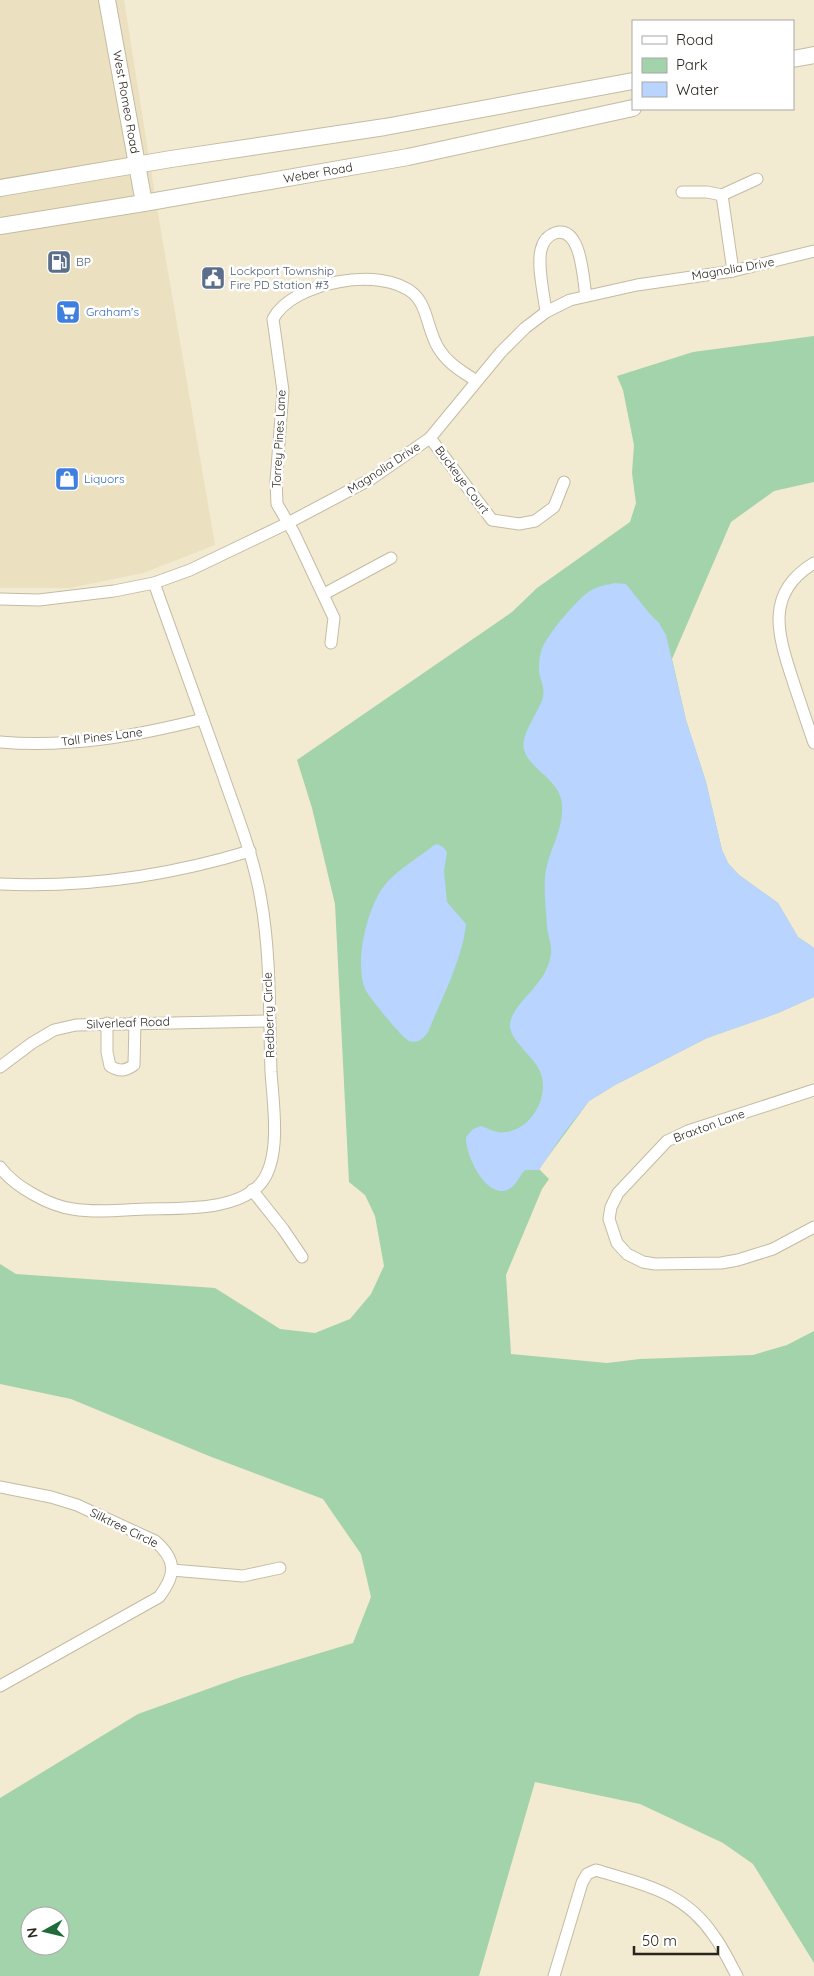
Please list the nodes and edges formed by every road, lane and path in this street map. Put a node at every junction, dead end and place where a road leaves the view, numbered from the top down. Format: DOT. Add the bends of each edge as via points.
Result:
graph roads {
  1 [pos="107,0"];
  2 [pos="814,55"];
  3 [pos="794,59"];
  4 [pos="632,81"];
  5 [pos="632,108"];
  6 [pos="137,165"];
  7 [pos="757,179"];
  8 [pos="0,188"];
  9 [pos="682,192"];
  10 [pos="722,195"];
  11 [pos="144,204"];
  12 [pos="0,226"];
  13 [pos="814,251"];
  14 [pos="733,271"];
  15 [pos="586,296"];
  16 [pos="546,312"];
  17 [pos="476,381"];
  18 [pos="430,438"];
  19 [pos="564,482"];
  20 [pos="288,523"];
  21 [pos="391,558"];
  22 [pos="814,563"];
  23 [pos="154,583"];
  24 [pos="324,594"];
  25 [pos="0,599"];
  26 [pos="332,643"];
  27 [pos="203,719"];
  28 [pos="0,742"];
  29 [pos="814,743"];
  30 [pos="250,851"];
  31 [pos="0,884"];
  32 [pos="270,1021"];
  33 [pos="135,1022"];
  34 [pos="107,1023"];
  35 [pos="0,1067"];
  36 [pos="814,1090"];
  37 [pos="0,1167"];
  38 [pos="252,1190"];
  39 [pos="814,1227"];
  40 [pos="302,1258"];
  41 [pos="0,1487"];
  42 [pos="280,1568"];
  43 [pos="172,1570"];
  44 [pos="0,1686"];
  45 [pos="554,1976"];
  46 [pos="737,1976"];
  1 -- 6 [label="main road, West Romeo Road"];
  2 -- 3 [label="main road"];
  4 -- 6 [label="main road" via="385,127"];
  5 -- 11 [label="main road, Weber Road" via="408,158"];
  6 -- 8 [label="main road"];
  6 -- 11 [label="main road, West Romeo Road"];
  7 -- 10 [label="street"];
  9 -- 10 [label="street"];
  10 -- 14 [label="street"];
  11 -- 12 [label="main road, Weber Road"];
  13 -- 14 [label="street, Magnolia Drive"];
  14 -- 15 [label="street, Magnolia Drive"];
  15 -- 16 [label="street, Magnolia Drive"];
  15 -- 16 [label="street" via="578,248 567,234 558,232 544,241 540,252"];
  16 -- 17 [label="street, Magnolia Drive" via="500,352"];
  17 -- 18 [label="street, Magnolia Drive"];
  17 -- 20 [label="street, Torrey Pines Lane" via="448,362 438,348 414,294 402,286 383,281 341,281 316,288 287,302 273,319 283,391 277,504"];
  18 -- 19 [label="street, Buckeye Court" via="492,520 519,524 535,521 554,507"];
  18 -- 20 [label="street, Magnolia Drive" via="371,479"];
  20 -- 23 [label="street, Magnolia Drive"];
  20 -- 24 [label="street, Torrey Pines Lane"];
  21 -- 24 [label="street"];
  22 -- 29 [label="street" via="800,571 788,586 780,605 778,624 780,643"];
  23 -- 25 [label="street, Magnolia Drive" via="39,600"];
  23 -- 27 [label="street, Redberry Circle"];
  24 -- 26 [label="street, Torrey Pines Lane" via="334,618"];
  27 -- 28 [label="street, Tall Pines Lane" via="133,735 87,741 46,744"];
  27 -- 30 [label="street, Redberry Circle"];
  30 -- 31 [label="street" via="185,869 108,881"];
  30 -- 32 [label="street, Redberry Circle" via="262,900"];
  32 -- 33 [label="street, Silverleaf Road"];
  32 -- 38 [label="street, Redberry Circle" via="272,1160 263,1180"];
  33 -- 34 [label="street, Silverleaf Road"];
  33 -- 34 [label="street" via="134,1065 125,1071 110,1066 106,1052"];
  34 -- 35 [label="street, Silverleaf Road" via="54,1030"];
  36 -- 39 [label="street, Braxton Lane" via="688,1131 667,1141 618,1193 609,1219 617,1243 627,1254 655,1264 721,1264 773,1249"];
  37 -- 38 [label="street, Redberry Circle" via="24,1188 45,1200 72,1209 208,1207 240,1198"];
  38 -- 40 [label="street"];
  41 -- 43 [label="street, Silktree Circle" via="77,1505 155,1541 171,1558"];
  42 -- 43 [label="street" via="243,1576"];
  43 -- 44 [label="street" via="159,1597"];
  45 -- 46 [label="street" via="582,1883 587,1874 596,1870 678,1899 697,1914 714,1936"];
}
